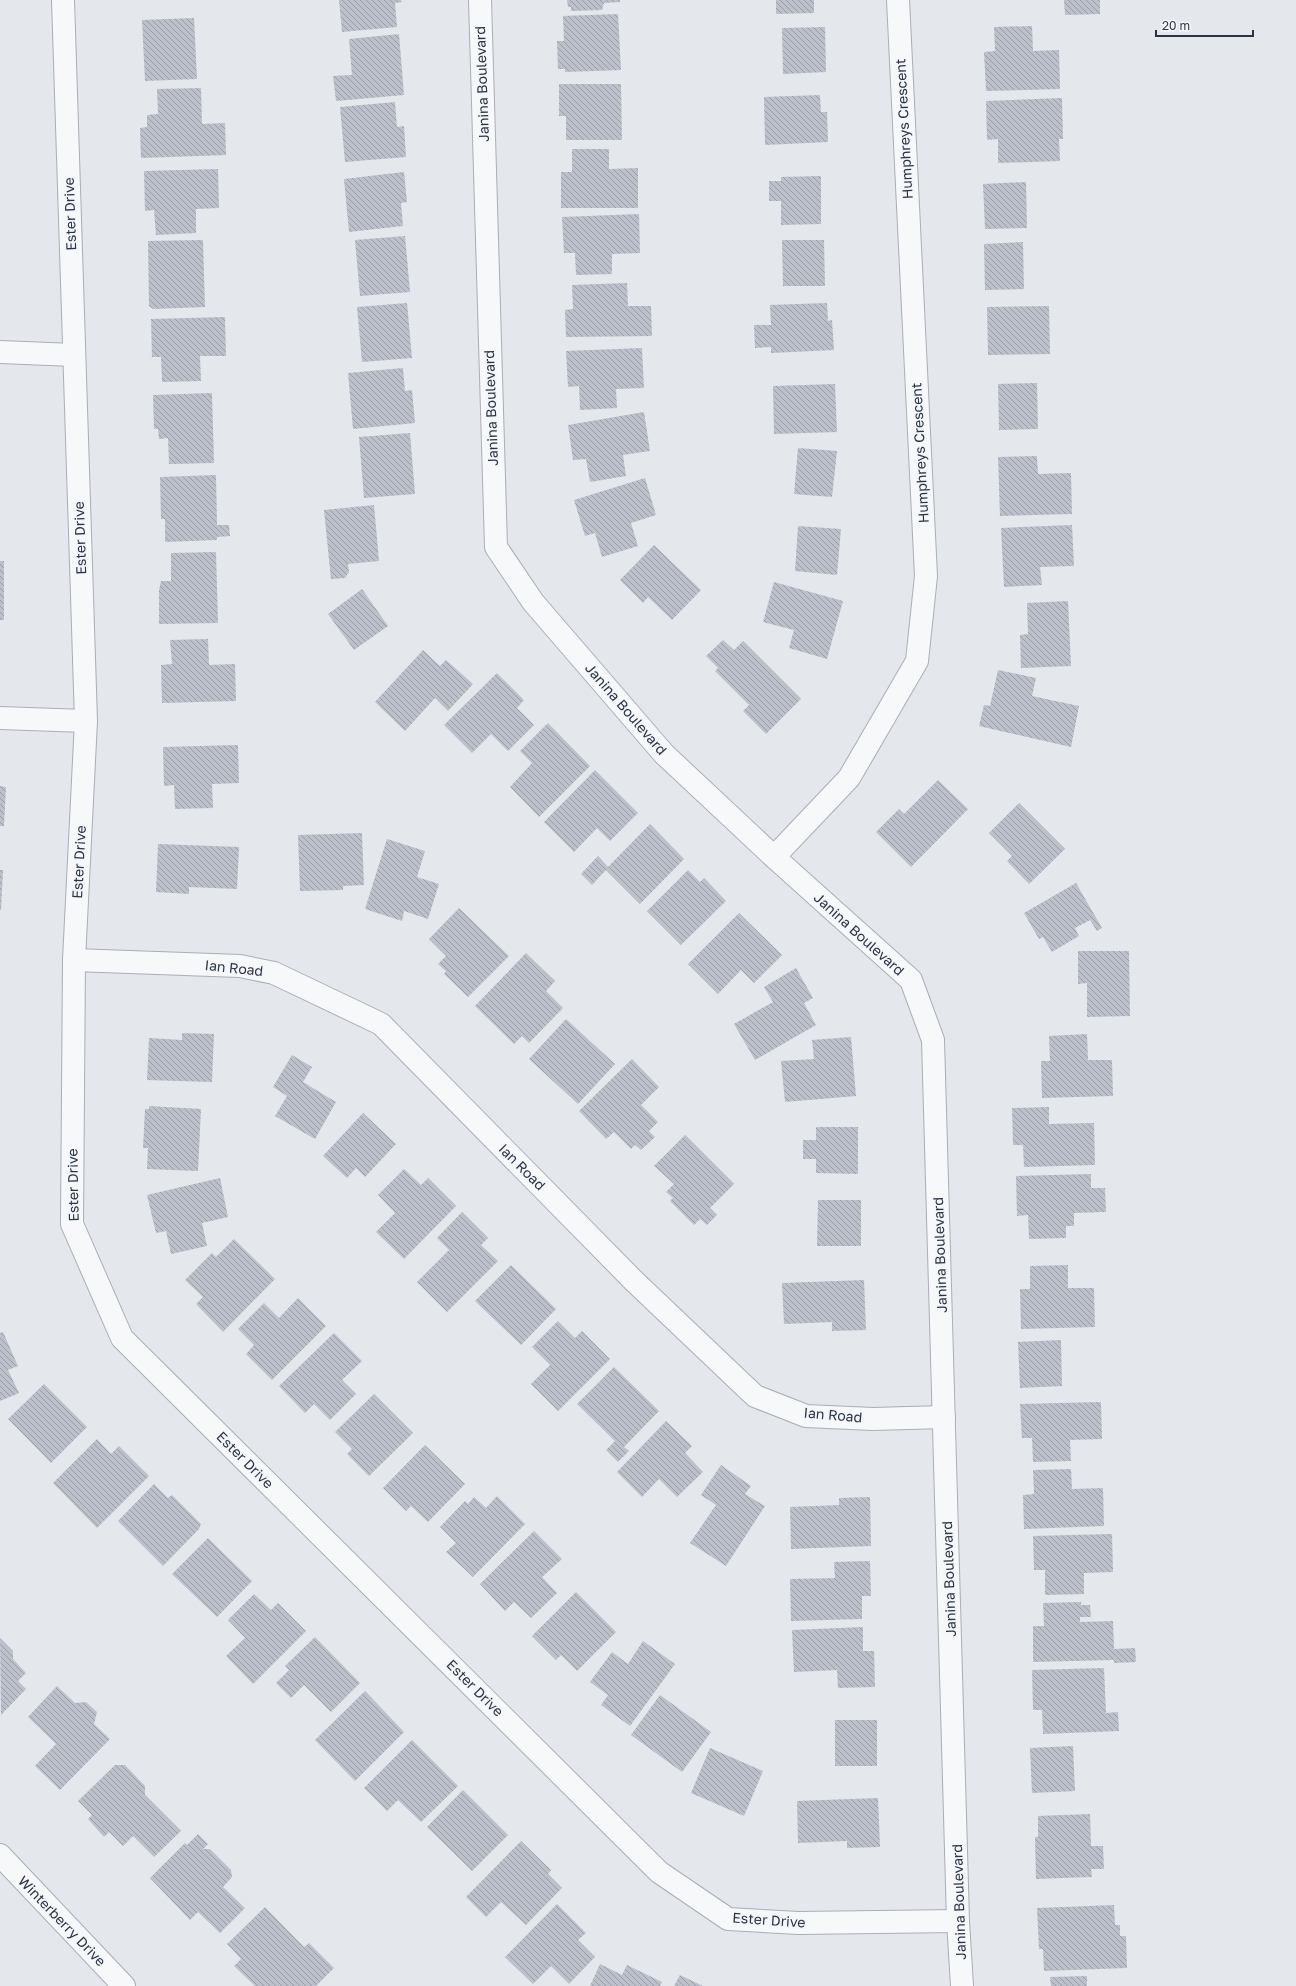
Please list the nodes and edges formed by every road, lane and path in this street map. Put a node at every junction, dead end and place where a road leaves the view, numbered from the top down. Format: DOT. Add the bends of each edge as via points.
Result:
graph roads {
  1 [pos="63,0"];
  2 [pos="480,0"];
  3 [pos="898,0"];
  4 [pos="0,352"];
  5 [pos="74,355"];
  6 [pos="0,718"];
  7 [pos="86,721"];
  8 [pos="774,857"];
  9 [pos="74,960"];
  10 [pos="944,1417"];
  11 [pos="0,1855"];
  12 [pos="958,1921"];
  13 [pos="124,1986"];
  14 [pos="962,1986"];
  1 -- 5 [label="street, Ester Drive"];
  2 -- 8 [label="street, Janina Boulevard" via="496,547 533,602 664,754"];
  3 -- 8 [label="street, Humphreys Crescent" via="926,576 917,661 849,778"];
  4 -- 5 [label="street"];
  5 -- 7 [label="street, Ester Drive"];
  6 -- 7 [label="street"];
  7 -- 9 [label="street, Ester Drive"];
  8 -- 10 [label="street, Janina Boulevard" via="911,980 933,1040"];
  9 -- 10 [label="street, Ian Road" via="240,966 274,973 381,1024 634,1281 755,1396 806,1416 873,1419"];
  9 -- 12 [label="street, Ester Drive" via="72,1224 122,1338 659,1872 728,1919 798,1923"];
  10 -- 12 [label="street, Janina Boulevard"];
  11 -- 13 [label="street, Winterberry Drive"];
  12 -- 14 [label="street, Janina Boulevard"];
}
